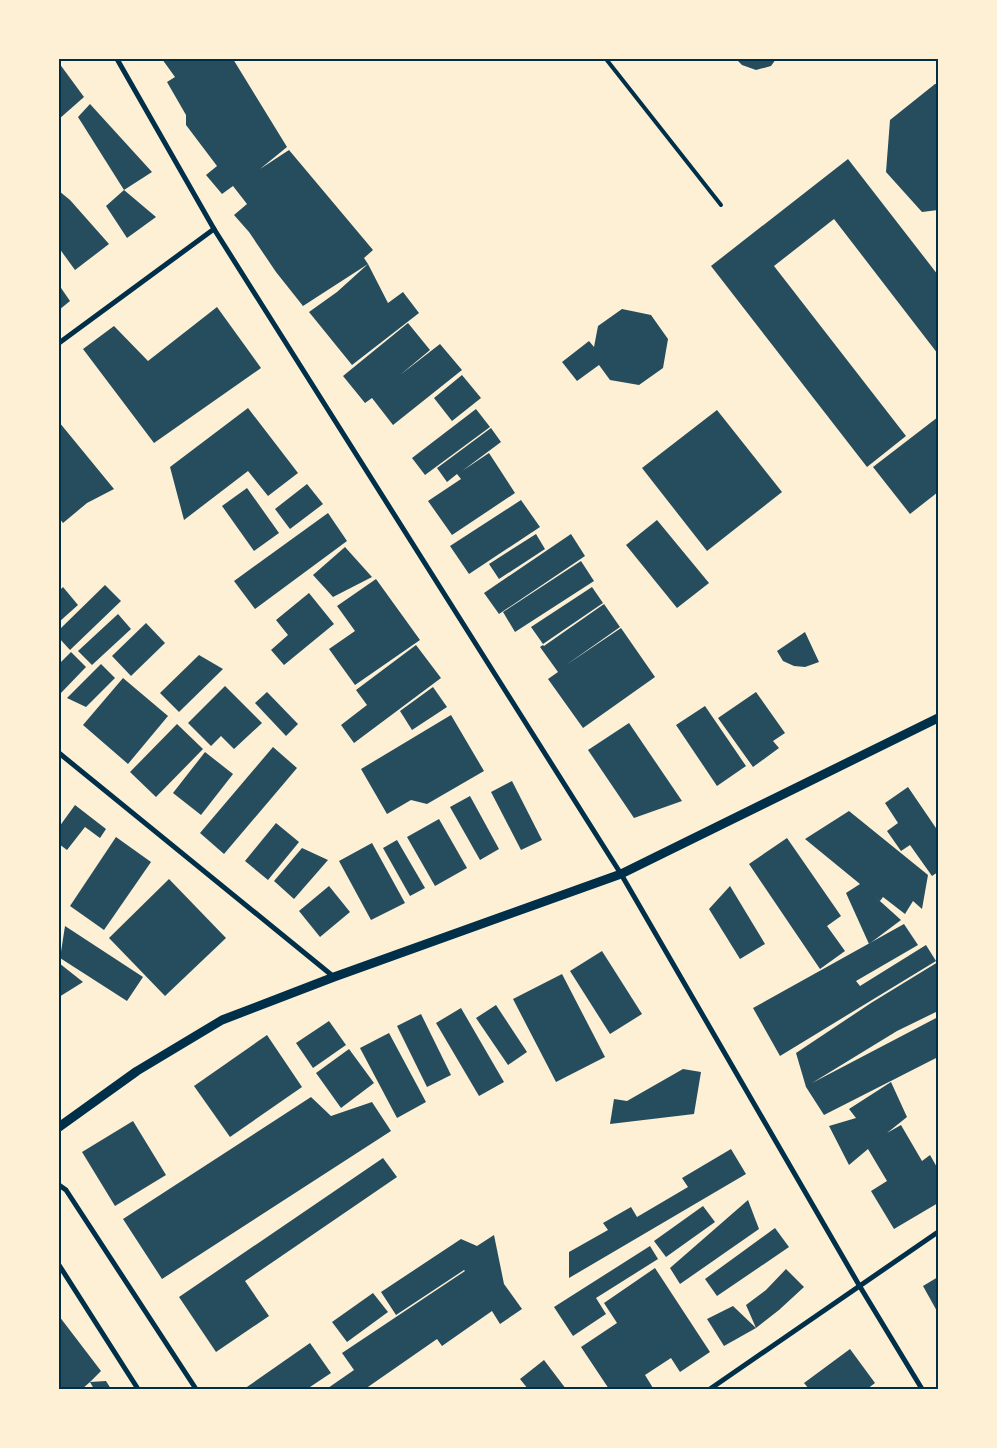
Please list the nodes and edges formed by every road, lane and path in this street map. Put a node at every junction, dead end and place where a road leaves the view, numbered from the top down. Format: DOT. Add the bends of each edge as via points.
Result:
graph roads {
  1 [pos="117,59"];
  2 [pos="606,59"];
  3 [pos="721,205"];
  4 [pos="214,229"];
  5 [pos="59,343"];
  6 [pos="938,718"];
  7 [pos="59,753"];
  8 [pos="621,874"];
  9 [pos="334,976"];
  10 [pos="59,1127"];
  11 [pos="59,1185"];
  12 [pos="938,1232"];
  13 [pos="59,1265"];
  14 [pos="859,1285"];
  15 [pos="138,1389"];
  16 [pos="196,1389"];
  17 [pos="710,1389"];
  18 [pos="922,1389"];
  1 -- 4 [label="street"];
  2 -- 3 [label="lane"];
  4 -- 5 [label="street"];
  4 -- 8 [label="street"];
  6 -- 8 [label="street"];
  7 -- 9 [label="street"];
  8 -- 9 [label="street"];
  8 -- 14 [label="street"];
  9 -- 10 [label="street" via="222,1020 137,1071"];
  11 -- 16 [label="street" via="66,1190"];
  12 -- 14 [label="street"];
  13 -- 15 [label="street"];
  14 -- 17 [label="street"];
  14 -- 18 [label="street"];
}
